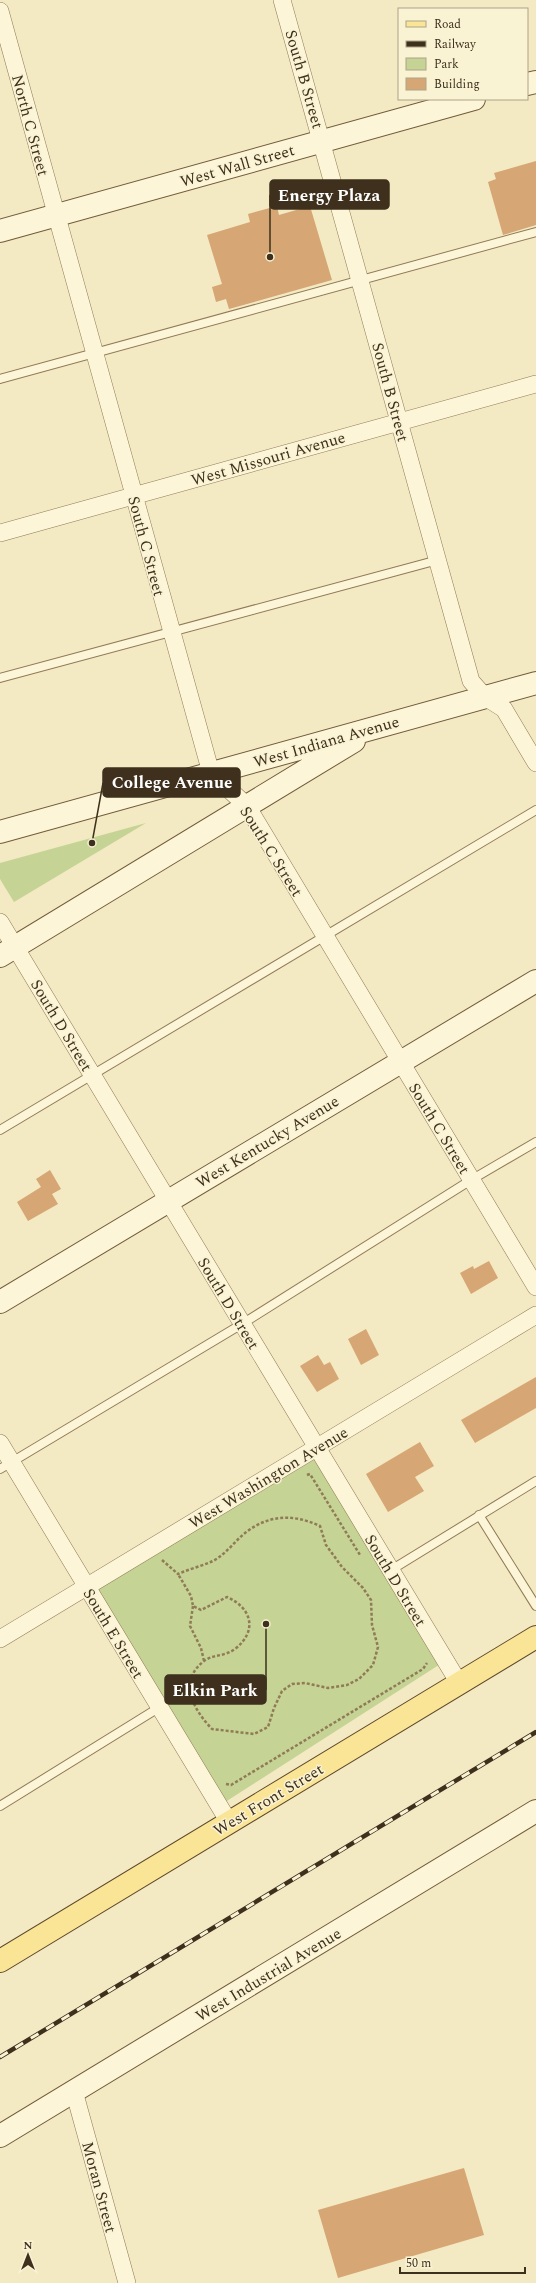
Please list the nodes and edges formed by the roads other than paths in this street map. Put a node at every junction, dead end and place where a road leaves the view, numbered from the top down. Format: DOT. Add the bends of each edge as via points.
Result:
graph roads {
  1 [pos="282,0"];
  2 [pos="0,11"];
  3 [pos="470,100"];
  4 [pos="322,141"];
  5 [pos="56,216"];
  6 [pos="0,231"];
  7 [pos="536,232"];
  8 [pos="360,280"];
  9 [pos="94,352"];
  10 [pos="0,379"];
  11 [pos="536,384"];
  12 [pos="399,421"];
  13 [pos="133,496"];
  14 [pos="0,533"];
  15 [pos="438,560"];
  16 [pos="171,631"];
  17 [pos="0,678"];
  18 [pos="536,683"];
  19 [pos="486,697"];
  20 [pos="378,727"];
  21 [pos="536,763"];
  22 [pos="211,774"];
  23 [pos="247,806"];
  24 [pos="536,810"];
  25 [pos="0,832"];
  26 [pos="0,922"];
  27 [pos="324,935"];
  28 [pos="7,951"];
  29 [pos="536,981"];
  30 [pos="399,1061"];
  31 [pos="92,1074"];
  32 [pos="0,1130"];
  33 [pos="536,1142"];
  34 [pos="471,1180"];
  35 [pos="168,1201"];
  36 [pos="536,1287"];
  37 [pos="0,1302"];
  38 [pos="536,1315"];
  39 [pos="242,1324"];
  40 [pos="0,1443"];
  41 [pos="317,1447"];
  42 [pos="6,1465"];
  43 [pos="536,1481"];
  44 [pos="479,1515"];
  45 [pos="390,1570"];
  46 [pos="87,1587"];
  47 [pos="536,1606"];
  48 [pos="536,1637"];
  49 [pos="0,1639"];
  50 [pos="459,1683"];
  51 [pos="160,1708"];
  52 [pos="0,1806"];
  53 [pos="536,1811"];
  54 [pos="228,1822"];
  55 [pos="0,1961"];
  56 [pos="74,2091"];
  57 [pos="0,2136"];
  58 [pos="127,2283"];
  1 -- 4 [label="street, South B Street"];
  2 -- 5 [label="street, North C Street"];
  3 -- 4 [label="street, West Wall Street"];
  4 -- 5 [label="street, West Wall Street"];
  4 -- 8 [label="street, South B Street"];
  5 -- 6 [label="street, West Wall Street"];
  5 -- 9 [label="street, South C Street"];
  7 -- 8 [label="lane"];
  8 -- 9 [label="lane"];
  8 -- 12 [label="street, South B Street"];
  9 -- 10 [label="lane"];
  9 -- 13 [label="street, South C Street"];
  11 -- 12 [label="street, West Missouri Avenue"];
  12 -- 13 [label="street, West Missouri Avenue"];
  12 -- 15 [label="street, South B Street"];
  13 -- 14 [label="street, West Missouri Avenue"];
  13 -- 16 [label="street, South C Street"];
  15 -- 16 [label="lane"];
  15 -- 19 [label="street, South B Street" via="471,682"];
  16 -- 17 [label="lane"];
  16 -- 22 [label="street, South C Street"];
  18 -- 19 [label="street, West Indiana Avenue"];
  19 -- 20 [label="street, West Indiana Avenue"];
  19 -- 21 [label="street, South B Street" via="504,709"];
  20 -- 22 [label="street, West Indiana Avenue"];
  20 -- 23 [label="street"];
  22 -- 23 [label="street, South C Street"];
  22 -- 25 [label="street, West Indiana Avenue"];
  23 -- 27 [label="street, South C Street"];
  23 -- 28 [label="street"];
  24 -- 27 [label="lane"];
  26 -- 28 [label="street, South D Street"];
  27 -- 30 [label="street, South C Street"];
  27 -- 31 [label="lane"];
  28 -- 31 [label="street, South D Street"];
  29 -- 30 [label="street, West Kentucky Avenue"];
  30 -- 34 [label="street, South C Street"];
  30 -- 35 [label="street, West Kentucky Avenue"];
  31 -- 32 [label="lane"];
  31 -- 35 [label="street, South D Street"];
  33 -- 34 [label="lane"];
  34 -- 36 [label="street, South C Street"];
  34 -- 39 [label="lane"];
  35 -- 37 [label="street, West Kentucky Avenue"];
  35 -- 39 [label="street, South D Street"];
  38 -- 41 [label="street, West Washington Avenue"];
  39 -- 41 [label="street, South D Street"];
  39 -- 42 [label="lane"];
  40 -- 42 [label="street, South E Street"];
  41 -- 45 [label="street, South D Street"];
  41 -- 46 [label="street, West Washington Avenue" via="157,1553"];
  42 -- 46 [label="street, South E Street"];
  43 -- 44 [label="lane"];
  44 -- 45 [label="lane"];
  44 -- 47 [label="lane"];
  45 -- 50 [label="street, South D Street"];
  46 -- 49 [label="street, West Washington Avenue"];
  46 -- 51 [label="street, South E Street"];
  48 -- 50 [label="main road, West Front Street"];
  50 -- 54 [label="main road, West Front Street"];
  51 -- 52 [label="lane"];
  51 -- 54 [label="street, South E Street"];
  53 -- 56 [label="street, West Industrial Avenue"];
  54 -- 55 [label="main road, West Front Street"];
  56 -- 57 [label="street, West Industrial Avenue"];
  56 -- 58 [label="street, Moran Street"];
}
